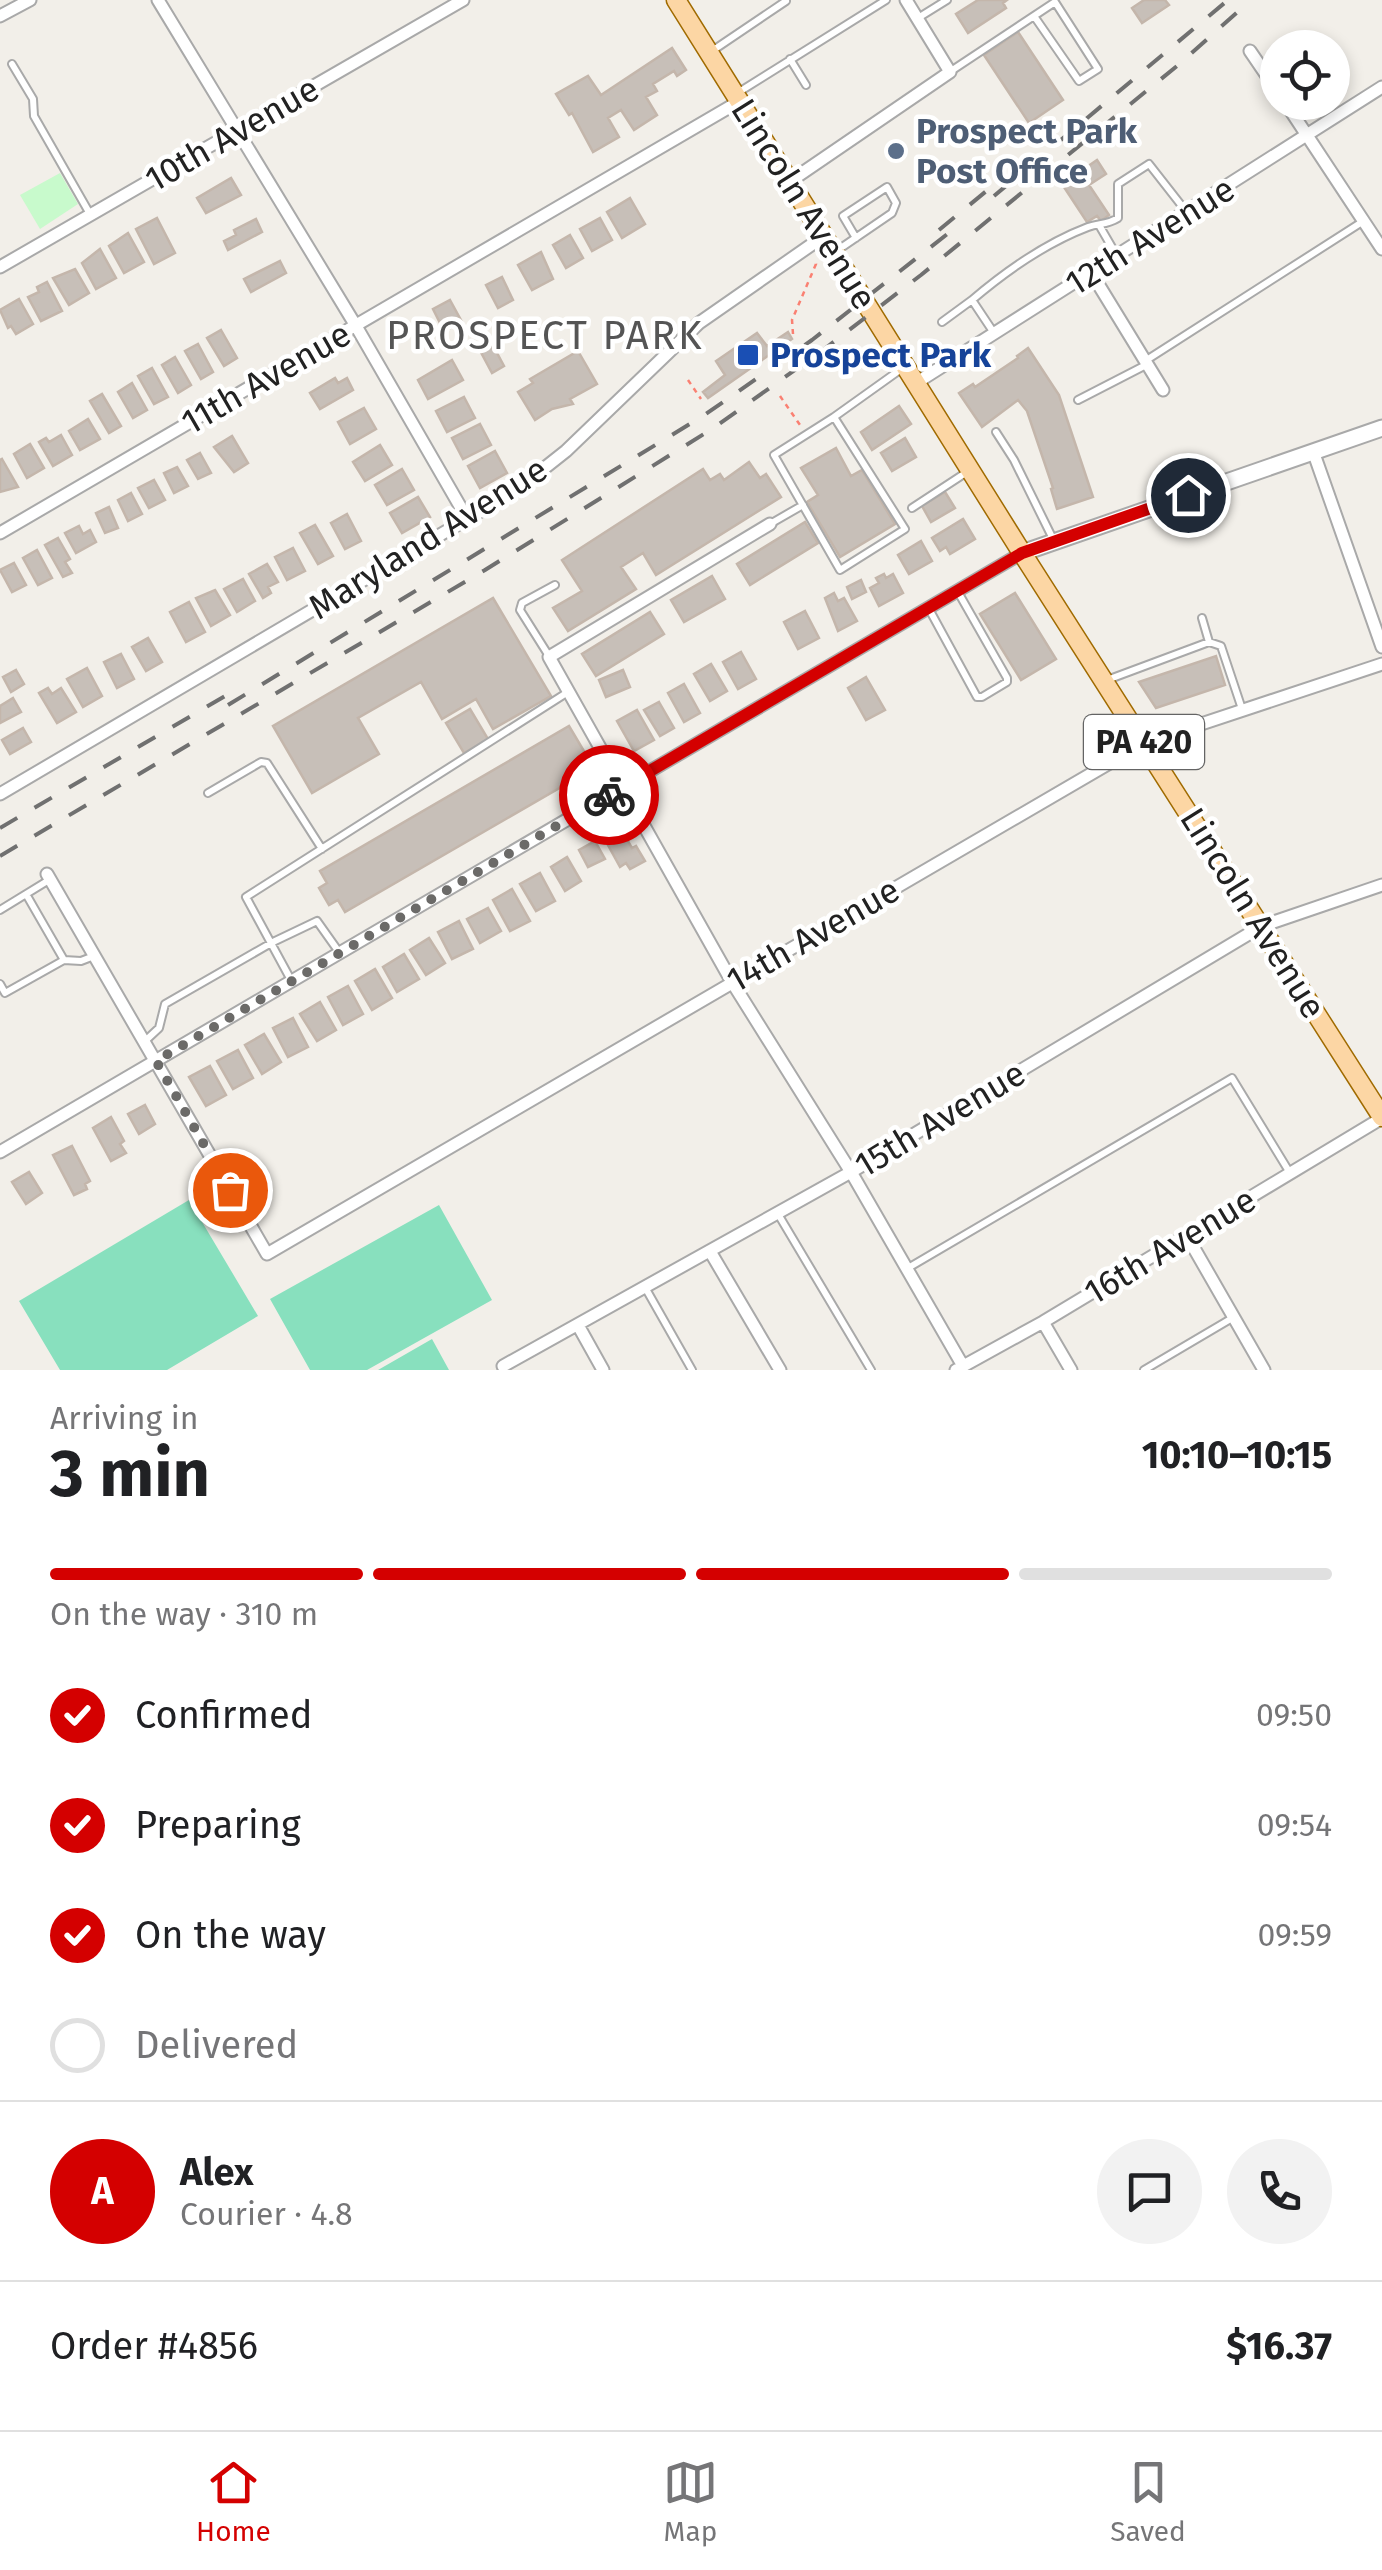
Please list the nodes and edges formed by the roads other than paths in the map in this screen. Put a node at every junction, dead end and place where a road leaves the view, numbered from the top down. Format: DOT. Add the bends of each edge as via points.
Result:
graph roads {
  1 [pos="30,0"];
  2 [pos="158,0"];
  3 [pos="463,0"];
  4 [pos="676,0"];
  5 [pos="886,0"];
  6 [pos="906,0"];
  7 [pos="946,0"];
  8 [pos="786,1"];
  9 [pos="0,16"];
  10 [pos="1034,16"];
  11 [pos="918,19"];
  12 [pos="1250,51"];
  13 [pos="710,53"];
  14 [pos="790,59"];
  15 [pos="12,64"];
  16 [pos="1260,66"];
  17 [pos="950,72"];
  18 [pos="806,85"];
  19 [pos="1382,86"];
  20 [pos="738,98"];
  21 [pos="1296,120"];
  22 [pos="236,133"];
  23 [pos="1307,136"];
  24 [pos="789,182"];
  25 [pos="1187,212"];
  26 [pos="91,215"];
  27 [pos="1362,222"];
  28 [pos="1099,225"];
  29 [pos="856,238"];
  30 [pos="816,242"];
  31 [pos="1382,249"];
  32 [pos="834,253"];
  33 [pos="1118,257"];
  34 [pos="0,267"];
  35 [pos="1092,274"];
  36 [pos="972,300"];
  37 [pos="942,322"];
  38 [pos="356,326"];
  39 [pos="994,334"];
  40 [pos="1146,362"];
  41 [pos="910,375"];
  42 [pos="1163,390"];
  43 [pos="1078,400"];
  44 [pos="834,417"];
  45 [pos="1382,428"];
  46 [pos="996,432"];
  47 [pos="1313,451"];
  48 [pos="970,470"];
  49 [pos="802,505"];
  50 [pos="912,508"];
  51 [pos="468,520"];
  52 [pos="770,524"];
  53 [pos="0,534"];
  54 [pos="1054,542"];
  55 [pos="1022,553"];
  56 [pos="555,585"];
  57 [pos="957,591"];
  58 [pos="928,608"];
  59 [pos="1202,618"];
  60 [pos="1209,642"];
  61 [pos="1382,647"];
  62 [pos="550,658"];
  63 [pos="1382,664"];
  64 [pos="1106,681"];
  65 [pos="568,692"];
  66 [pos="1242,710"];
  67 [pos="1144,742"];
  68 [pos="622,788"];
  69 [pos="208,792"];
  70 [pos="0,794"];
  71 [pos="322,849"];
  72 [pos="48,877"];
  73 [pos="1382,885"];
  74 [pos="26,894"];
  75 [pos="0,910"];
  76 [pos="1262,926"];
  77 [pos="272,942"];
  78 [pos="339,953"];
  79 [pos="94,956"];
  80 [pos="64,960"];
  81 [pos="292,982"];
  82 [pos="732,982"];
  83 [pos="0,984"];
  84 [pos="144,1042"];
  85 [pos="156,1061"];
  86 [pos="1382,1118"];
  87 [pos="0,1152"];
  88 [pos="851,1172"];
  89 [pos="1290,1174"];
  90 [pos="778,1214"];
  91 [pos="1187,1236"];
  92 [pos="711,1253"];
  93 [pos="906,1269"];
  94 [pos="646,1289"];
  95 [pos="1234,1318"];
  96 [pos="1044,1322"];
  97 [pos="578,1326"];
  98 [pos="503,1366"];
  99 [pos="959,1368"];
  100 [pos="602,1370"];
  101 [pos="692,1370"];
  102 [pos="780,1370"];
  103 [pos="871,1370"];
  104 [pos="1071,1370"];
  105 [pos="1144,1370"];
  106 [pos="1264,1370"];
  1 -- 9 [label="street"];
  2 -- 22 [label="street"];
  3 -- 22 [label="street, 10th Avenue"];
  4 -- 13 [label="main road, Lincoln Avenue / PA 420"];
  5 -- 14 [label="lane"];
  6 -- 11 [label="street"];
  7 -- 11 [label="lane"];
  8 -- 13 [label="lane"];
  10 -- 10 [label="lane" via="1056,2 1098,69 1079,81"];
  10 -- 17 [label="lane"];
  11 -- 17 [label="street"];
  12 -- 16 [label="street"];
  13 -- 20 [label="main road, Lincoln Avenue / PA 420"];
  14 -- 18 [label="lane"];
  14 -- 20 [label="lane"];
  15 -- 26 [label="lane"];
  17 -- 24 [label="street"];
  19 -- 23 [label="street, 12th Avenue"];
  20 -- 24 [label="main road, Lincoln Avenue / PA 420"];
  20 -- 38 [label="street, 11th Avenue"];
  21 -- 23 [label="street"];
  22 -- 26 [label="street, 10th Avenue"];
  22 -- 38 [label="street"];
  23 -- 25 [label="street, 12th Avenue"];
  23 -- 27 [label="street"];
  24 -- 30 [label="main road, Lincoln Avenue / PA 420"];
  25 -- 28 [label="lane" via="1148,164 1118,184 1118,218"];
  25 -- 33 [label="street, 12th Avenue"];
  26 -- 34 [label="street, 10th Avenue"];
  27 -- 31 [label="street"];
  27 -- 40 [label="lane"];
  28 -- 33 [label="lane"];
  28 -- 36 [label="lane" via="1016,266"];
  29 -- 29 [label="lane" via="892,212 896,203 886,188 843,216"];
  29 -- 32 [label="lane"];
  30 -- 32 [label="main road, Lincoln Avenue / PA 420"];
  30 -- 51 [label="street, Maryland Avenue" via="698,323 566,451"];
  32 -- 41 [label="main road, Lincoln Avenue / PA 420"];
  33 -- 35 [label="street, 12th Avenue"];
  35 -- 39 [label="street, 12th Avenue"];
  35 -- 40 [label="street"];
  36 -- 37 [label="lane"];
  36 -- 39 [label="lane"];
  38 -- 51 [label="street"];
  38 -- 53 [label="street, 11th Avenue"];
  39 -- 41 [label="street, 12th Avenue"];
  40 -- 42 [label="street"];
  40 -- 43 [label="lane"];
  41 -- 44 [label="lane"];
  41 -- 48 [label="main road, Lincoln Avenue / PA 420"];
  44 -- 49 [label="lane" via="774,456"];
  44 -- 49 [label="lane" via="905,529 840,570"];
  45 -- 47 [label="street"];
  46 -- 54 [label="lane"];
  47 -- 54 [label="street"];
  47 -- 61 [label="street"];
  48 -- 50 [label="lane"];
  48 -- 55 [label="main road, Lincoln Avenue / PA 420"];
  49 -- 52 [label="lane"];
  51 -- 70 [label="street, Maryland Avenue"];
  52 -- 62 [label="street"];
  54 -- 55 [label="street"];
  55 -- 57 [label="street"];
  55 -- 64 [label="main road, Lincoln Avenue / PA 420"];
  56 -- 62 [label="lane" via="522,602 520,610"];
  57 -- 58 [label="street"];
  57 -- 58 [label="lane" via="1007,678 982,697"];
  58 -- 68 [label="street"];
  59 -- 60 [label="lane"];
  60 -- 64 [label="lane"];
  60 -- 66 [label="lane" via="1220,646"];
  62 -- 65 [label="street"];
  63 -- 66 [label="street, 14th Avenue"];
  64 -- 67 [label="main road, Lincoln Avenue / PA 420"];
  65 -- 68 [label="street"];
  65 -- 71 [label="lane"];
  66 -- 67 [label="street, 14th Avenue"];
  67 -- 76 [label="main road, Lincoln Avenue / PA 420"];
  67 -- 82 [label="street, 14th Avenue"];
  68 -- 78 [label="street"];
  68 -- 82 [label="street"];
  69 -- 71 [label="lane" via="267,762"];
  71 -- 77 [label="lane" via="246,898"];
  72 -- 74 [label="lane"];
  72 -- 79 [label="street"];
  73 -- 76 [label="street, 15th Avenue"];
  74 -- 75 [label="lane"];
  74 -- 80 [label="lane"];
  76 -- 86 [label="main road, Lincoln Avenue / PA 420"];
  76 -- 88 [label="street, 15th Avenue"];
  77 -- 78 [label="lane" via="316,922"];
  77 -- 81 [label="lane"];
  77 -- 84 [label="lane" via="165,1004 160,1028"];
  78 -- 81 [label="street"];
  79 -- 80 [label="lane"];
  79 -- 84 [label="street"];
  80 -- 83 [label="lane" via="5,992"];
  81 -- 85 [label="street"];
  82 -- 85 [label="street, 14th Avenue" via="267,1254"];
  82 -- 88 [label="street"];
  84 -- 85 [label="street"];
  85 -- 87 [label="street"];
  86 -- 89 [label="street, 16th Avenue"];
  88 -- 90 [label="street, 15th Avenue"];
  88 -- 93 [label="street"];
  89 -- 91 [label="street, 16th Avenue"];
  89 -- 93 [label="lane" via="1232,1078"];
  90 -- 92 [label="street, 15th Avenue"];
  90 -- 103 [label="lane"];
  91 -- 95 [label="street"];
  91 -- 96 [label="street, 16th Avenue"];
  92 -- 94 [label="street, 15th Avenue"];
  92 -- 102 [label="street"];
  93 -- 99 [label="street"];
  94 -- 97 [label="street, 15th Avenue"];
  94 -- 101 [label="lane"];
  95 -- 105 [label="lane"];
  95 -- 106 [label="street"];
  96 -- 99 [label="street, 16th Avenue"];
  96 -- 104 [label="street"];
  97 -- 98 [label="street, 15th Avenue"];
  97 -- 100 [label="street"];
}
